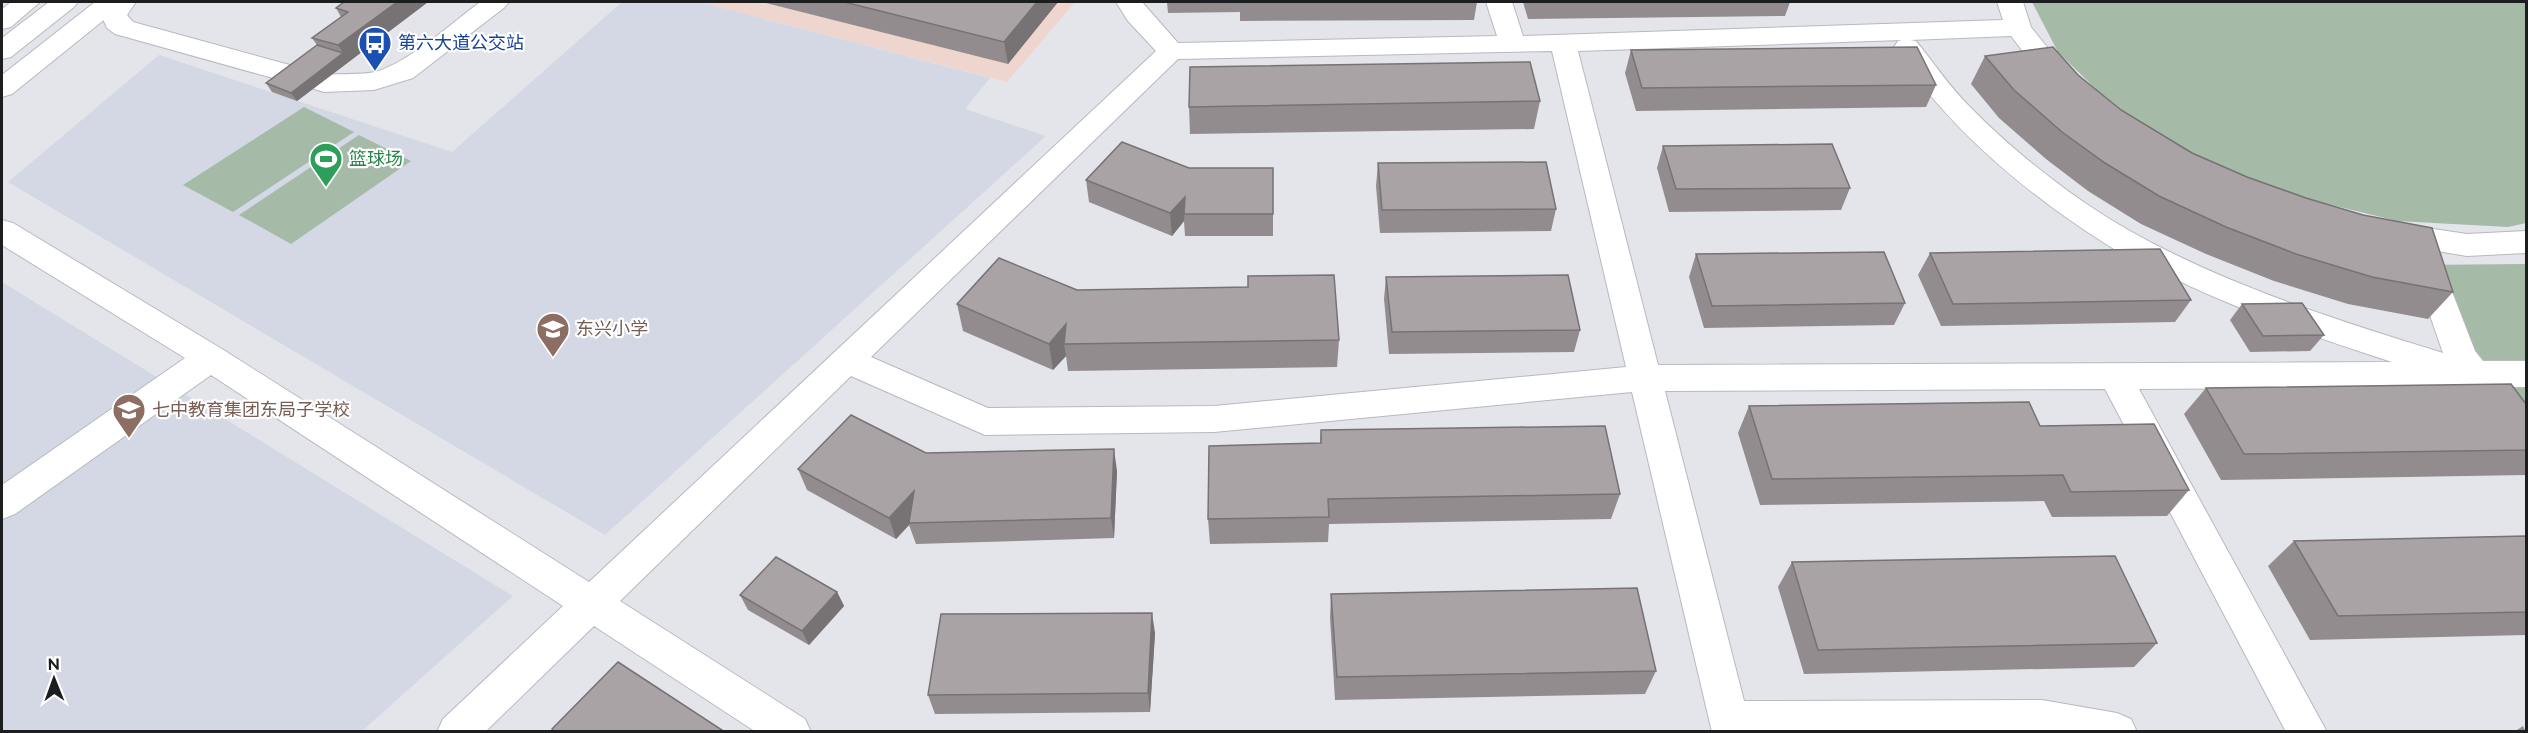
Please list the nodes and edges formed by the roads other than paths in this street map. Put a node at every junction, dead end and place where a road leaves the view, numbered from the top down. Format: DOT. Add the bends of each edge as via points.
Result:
graph roads {
  1 [pos="27,2"];
  2 [pos="65,2"];
  3 [pos="111,2"];
  4 [pos="123,2"];
  5 [pos="496,2"];
  6 [pos="1129,2"];
  7 [pos="1499,2"];
  8 [pos="2014,15"];
  9 [pos="2,21"];
  10 [pos="1895,32"];
  11 [pos="1563,43"];
  12 [pos="1512,44"];
  13 [pos="2,51"];
  14 [pos="1171,51"];
  15 [pos="287,73"];
  16 [pos="324,83"];
  17 [pos="2,88"];
  18 [pos="2082,99"];
  19 [pos="2363,229"];
  20 [pos="2,231"];
  21 [pos="2417,237"];
  22 [pos="2526,242"];
  23 [pos="210,358"];
  24 [pos="847,360"];
  25 [pos="2526,374"];
  26 [pos="2476,375"];
  27 [pos="2115,376"];
  28 [pos="1645,378"];
  29 [pos="2526,443"];
  30 [pos="2,504"];
  31 [pos="593,602"];
  32 [pos="1731,726"];
  33 [pos="457,732"];
  34 [pos="791,732"];
  35 [pos="2117,732"];
  36 [pos="2307,732"];
  1 -- 9 [label="main road"];
  2 -- 13 [label="main road"];
  3 -- 17 [label="main road"];
  4 -- 15 [label="main road" via="114,15 124,28"];
  5 -- 16 [label="main road" via="404,72 374,81"];
  6 -- 14 [label="main road"];
  7 -- 12 [label="main road"];
  8 -- 10 [label="main road"];
  8 -- 18 [label="main road" via="2064,85"];
  10 -- 11 [label="main road"];
  10 -- 26 [label="main road" via="1960,114 2035,181 2118,238 2228,292 2346,335"];
  11 -- 12 [label="main road"];
  11 -- 28 [label="main road"];
  12 -- 14 [label="main road"];
  14 -- 24 [label="main road"];
  19 -- 21 [label="main road"];
  20 -- 23 [label="main road"];
  21 -- 22 [label="main road" via="2467,245"];
  21 -- 26 [label="main road" via="2461,356"];
  23 -- 30 [label="main road"];
  23 -- 31 [label="main road"];
  24 -- 28 [label="main road" via="985,422 1214,419"];
  24 -- 31 [label="main road"];
  25 -- 26 [label="main road"];
  26 -- 27 [label="main road"];
  26 -- 29 [label="main road"];
  27 -- 28 [label="main road"];
  27 -- 36 [label="main road"];
  28 -- 32 [label="main road"];
  31 -- 33 [label="main road"];
  31 -- 34 [label="main road"];
  32 -- 35 [label="main road" via="2042,719"];
}
